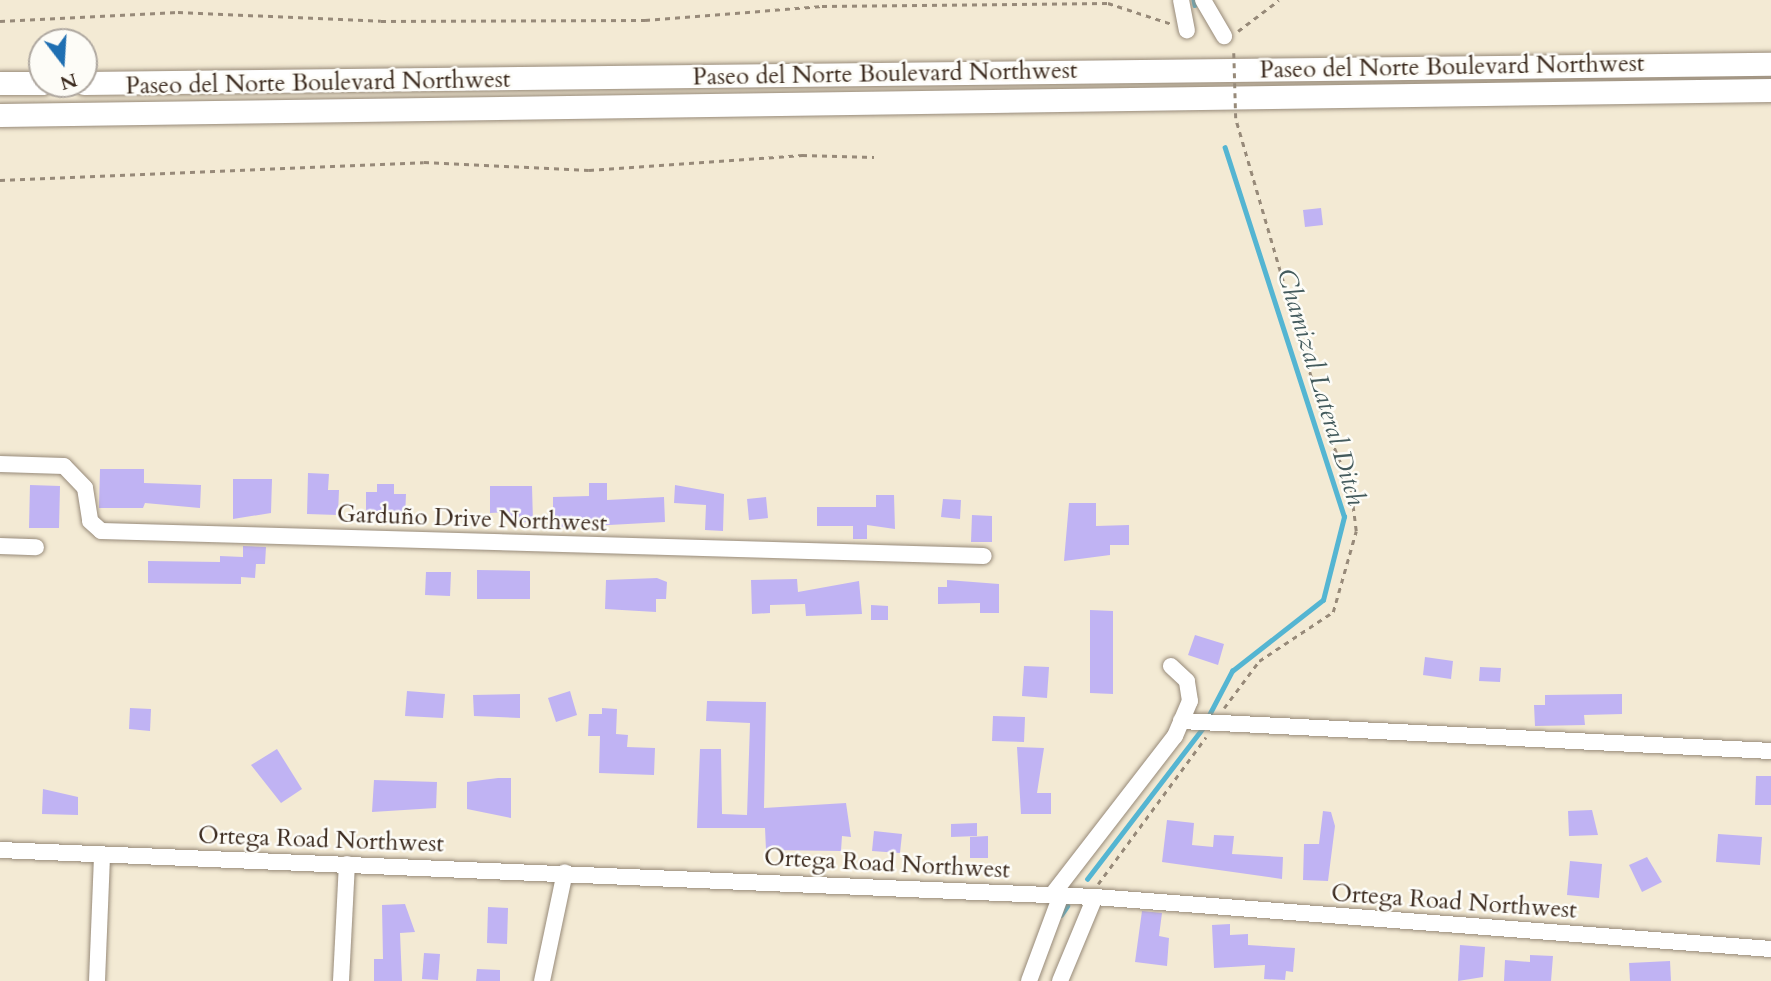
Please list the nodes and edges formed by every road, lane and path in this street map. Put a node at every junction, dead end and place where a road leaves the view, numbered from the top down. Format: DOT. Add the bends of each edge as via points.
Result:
graph roads {
  1 [pos="1181,0"];
  2 [pos="1203,0"];
  3 [pos="1279,0"];
  4 [pos="0,21"];
  5 [pos="1187,30"];
  6 [pos="1224,36"];
  7 [pos="1234,53"];
  8 [pos="1771,64"];
  9 [pos="98,82"];
  10 [pos="0,83"];
  11 [pos="28,83"];
  12 [pos="1771,90"];
  13 [pos="0,115"];
  14 [pos="874,157"];
  15 [pos="0,180"];
  16 [pos="0,464"];
  17 [pos="0,546"];
  18 [pos="36,547"];
  19 [pos="984,556"];
  20 [pos="1171,666"];
  21 [pos="1181,721"];
  22 [pos="1217,723"];
  23 [pos="1771,751"];
  24 [pos="0,850"];
  25 [pos="102,855"];
  26 [pos="347,864"];
  27 [pos="565,872"];
  28 [pos="1057,895"];
  29 [pos="1094,897"];
  30 [pos="1771,949"];
  31 [pos="97,981"];
  32 [pos="341,981"];
  33 [pos="542,981"];
  34 [pos="1029,981"];
  35 [pos="1060,981"];
  1 -- 5 [label="street"];
  2 -- 6 [label="street"];
  3 -- 6 [label="path"];
  4 -- 5 [label="path" via="178,12 381,21 645,20 822,6 1108,4"];
  7 -- 22 [label="path, bridge" via="1236,120 1325,425 1351,490 1356,531 1333,611 1259,661 1232,691"];
  8 -- 9 [label="highway, Paseo del Norte Boulevard Northwest"];
  10 -- 11 [label="highway"];
  12 -- 13 [label="highway, Paseo del Norte Boulevard Northwest"];
  14 -- 15 [label="path" via="802,155 589,170 424,162"];
  16 -- 19 [label="street, Garduño Drive Northwest" via="64,466 85,488 90,521 101,531"];
  17 -- 18 [label="street"];
  20 -- 21 [label="street" via="1187,681 1190,701"];
  21 -- 22 [label="street"];
  21 -- 28 [label="street"];
  22 -- 23 [label="street"];
  22 -- 29 [label="path" via="1105,869"];
  24 -- 25 [label="street, Ortega Road Northwest"];
  25 -- 26 [label="street, Ortega Road Northwest"];
  25 -- 31 [label="street"];
  26 -- 27 [label="street, Ortega Road Northwest"];
  26 -- 32 [label="street"];
  27 -- 28 [label="street, Ortega Road Northwest"];
  27 -- 33 [label="street"];
  28 -- 29 [label="street, Ortega Road Northwest"];
  28 -- 34 [label="street"];
  29 -- 30 [label="street, Ortega Road Northwest"];
  29 -- 35 [label="street"];
}
